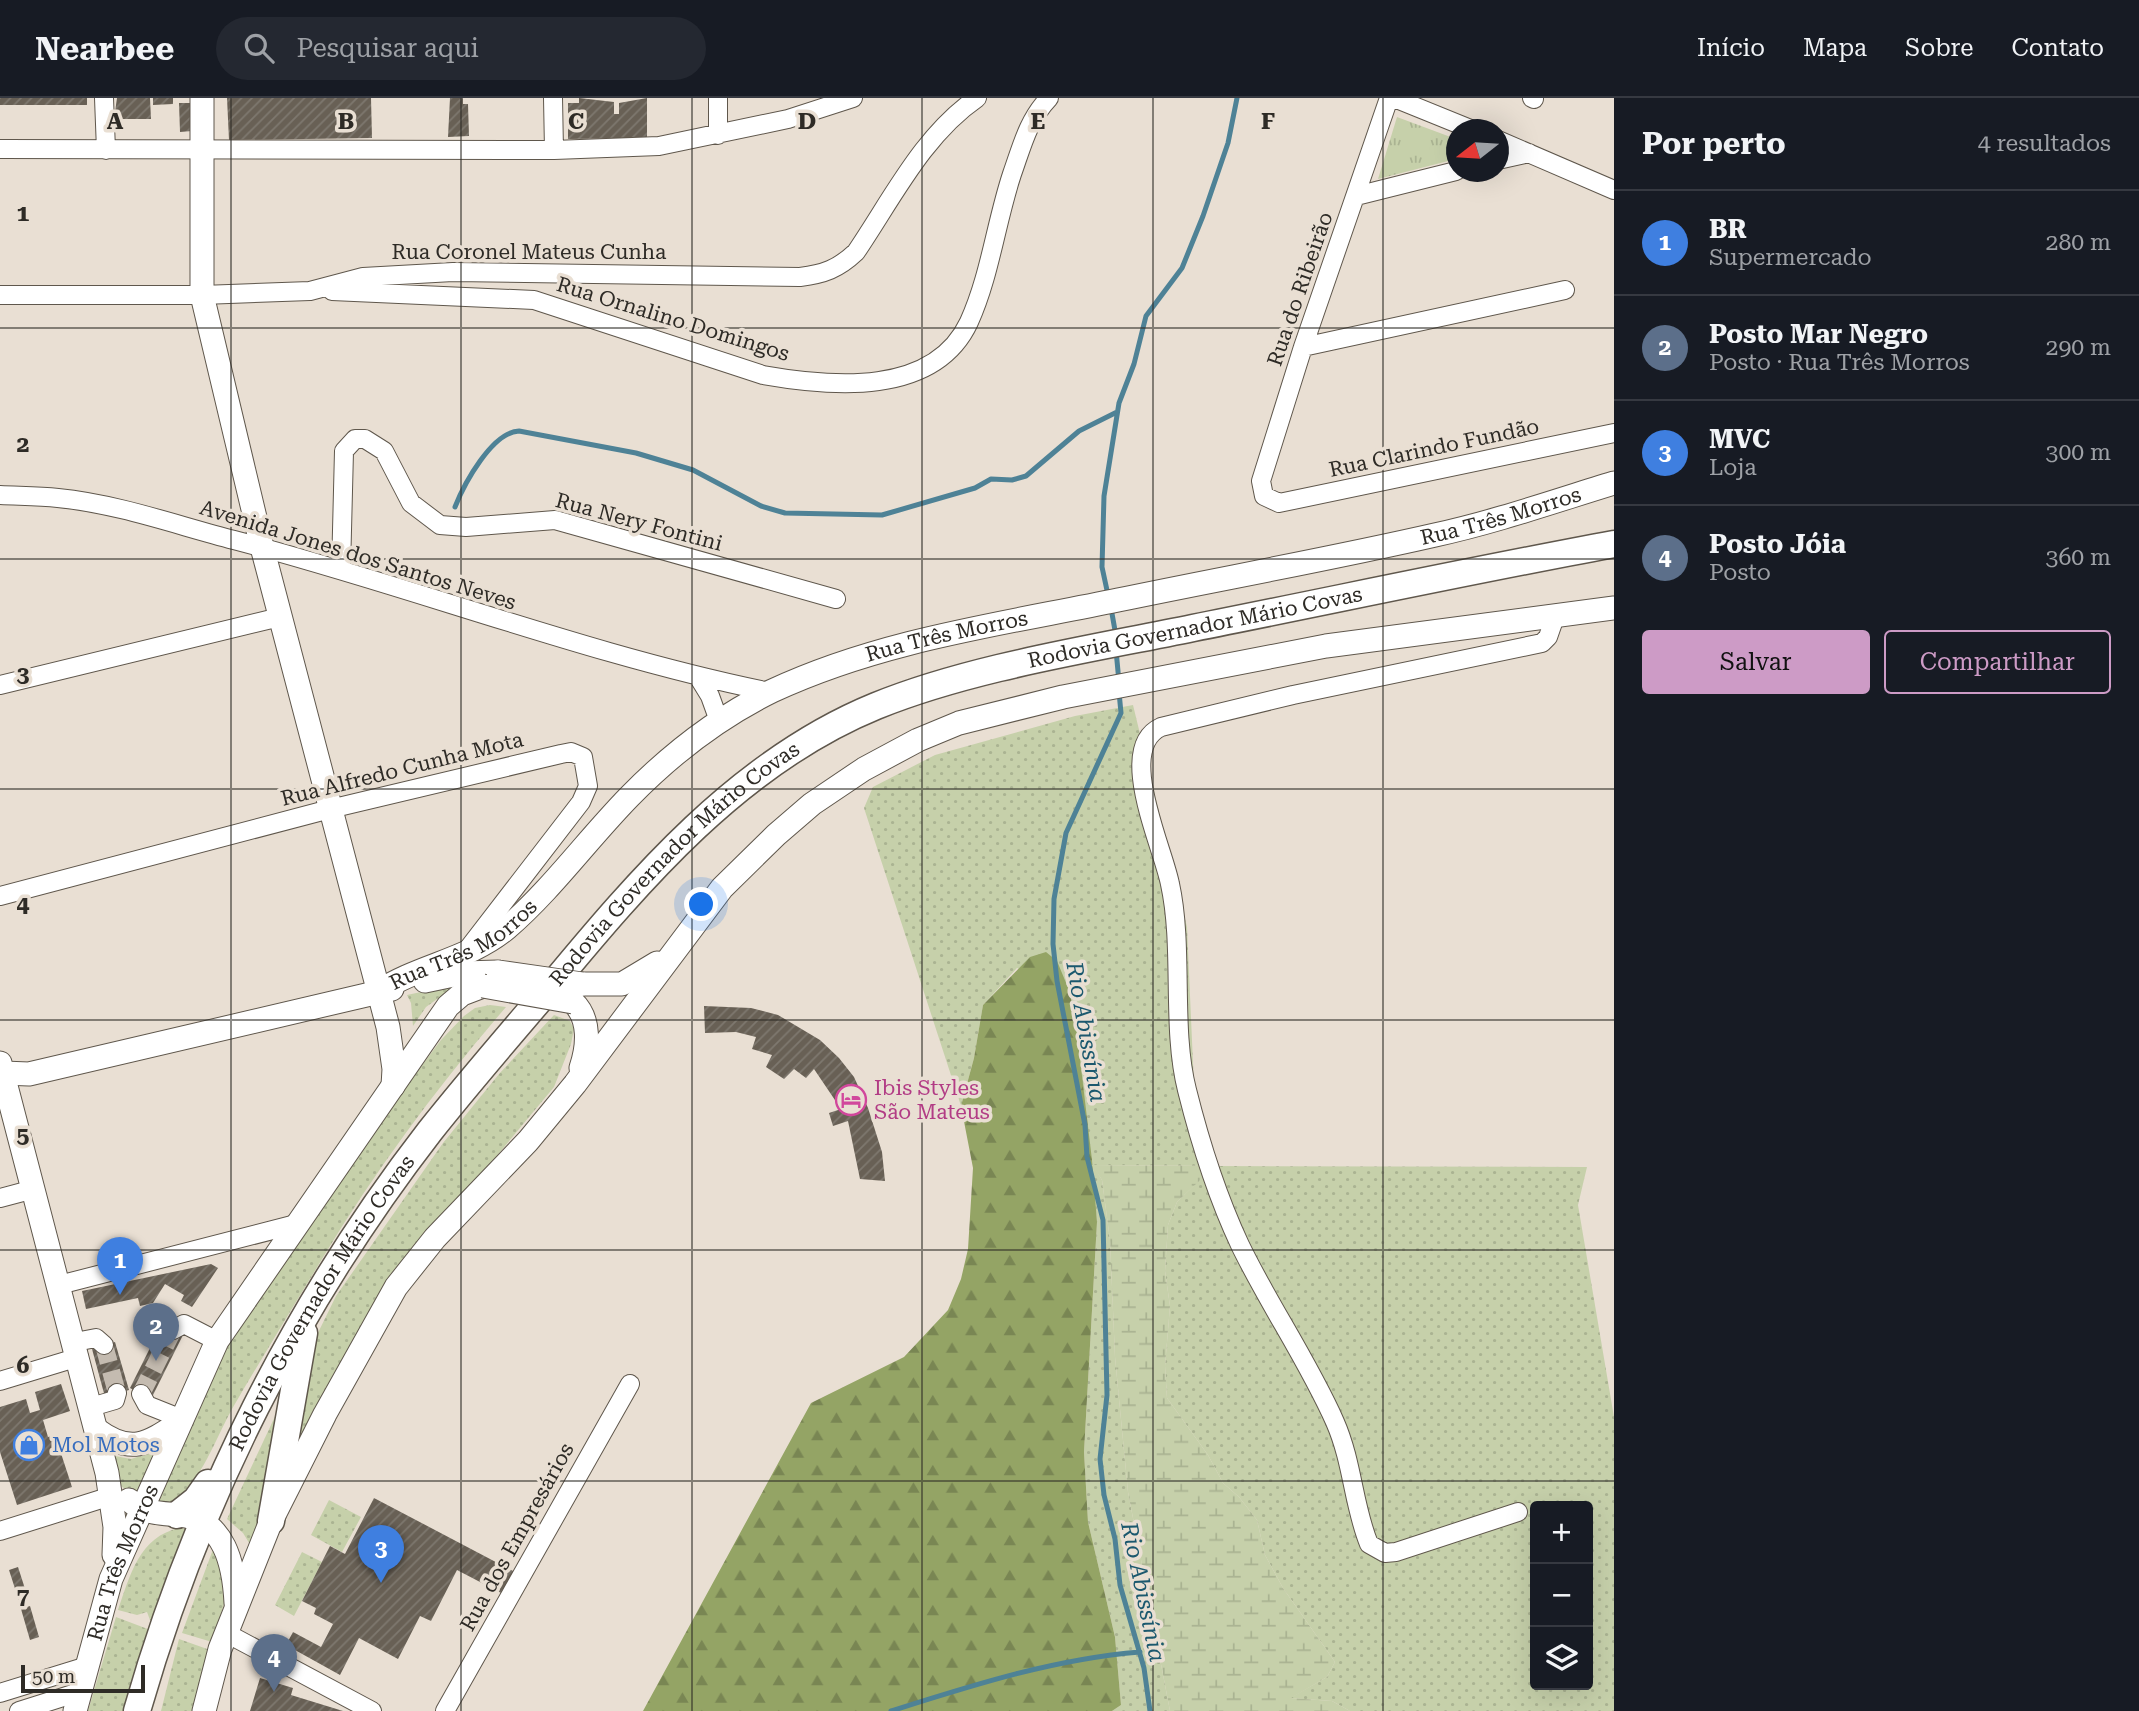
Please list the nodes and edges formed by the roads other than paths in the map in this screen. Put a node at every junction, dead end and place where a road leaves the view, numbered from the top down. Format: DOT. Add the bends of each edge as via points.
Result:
graph roads {
  1 [pos="104,98"];
  2 [pos="202,98"];
  3 [pos="553,98"];
  4 [pos="718,98"];
  5 [pos="853,98"];
  6 [pos="977,98"];
  7 [pos="1049,98"];
  8 [pos="1392,98"];
  9 [pos="1448,98"];
  10 [pos="1440,116"];
  11 [pos="1447,119"];
  12 [pos="718,135"];
  13 [pos="1509,144"];
  14 [pos="0,149"];
  15 [pos="106,150"];
  16 [pos="202,150"];
  17 [pos="554,150"];
  18 [pos="1529,153"];
  19 [pos="1509,158"];
  20 [pos="1446,174"];
  21 [pos="1614,190"];
  22 [pos="1356,196"];
  23 [pos="1565,290"];
  24 [pos="310,291"];
  25 [pos="0,295"];
  26 [pos="202,295"];
  27 [pos="1303,347"];
  28 [pos="1614,433"];
  29 [pos="1614,483"];
  30 [pos="0,495"];
  31 [pos="1264,496"];
  32 [pos="262,547"];
  33 [pos="1609,547"];
  34 [pos="341,570"];
  35 [pos="836,599"];
  36 [pos="1614,608"];
  37 [pos="1556,614"];
  38 [pos="280,617"];
  39 [pos="699,678"];
  40 [pos="0,685"];
  41 [pos="770,692"];
  42 [pos="719,721"];
  43 [pos="330,810"];
  44 [pos="0,896"];
  45 [pos="674,951"];
  46 [pos="463,955"];
  47 [pos="491,979"];
  48 [pos="378,992"];
  49 [pos="578,993"];
  50 [pos="2,1078"];
  51 [pos="575,1084"];
  52 [pos="393,1086"];
  53 [pos="34,1189"];
  54 [pos="0,1198"];
  55 [pos="296,1224"];
  56 [pos="59,1285"];
  57 [pos="309,1311"];
  58 [pos="173,1330"];
  59 [pos="218,1341"];
  60 [pos="104,1345"];
  61 [pos="77,1349"];
  62 [pos="0,1381"];
  63 [pos="629,1384"];
  64 [pos="117,1393"];
  65 [pos="141,1394"];
  66 [pos="91,1407"];
  67 [pos="180,1421"];
  68 [pos="97,1430"];
  69 [pos="112,1487"];
  70 [pos="139,1509"];
  71 [pos="1518,1512"];
  72 [pos="189,1517"];
  73 [pos="271,1521"];
  74 [pos="0,1531"];
  75 [pos="125,1544"];
  76 [pos="111,1579"];
  77 [pos="236,1610"];
  78 [pos="226,1633"];
  79 [pos="88,1665"];
  80 [pos="0,1693"];
  81 [pos="77,1702"];
  82 [pos="19,1711"];
  83 [pos="137,1711"];
  84 [pos="204,1711"];
  85 [pos="372,1711"];
  86 [pos="445,1711"];
  1 -- 15 [label="street"];
  2 -- 16 [label="main road"];
  3 -- 17 [label="street"];
  4 -- 12 [label="street"];
  5 -- 12 [label="street"];
  6 -- 24 [label="street, Rua Coronel Mateus Cunha" via="936,134 856,252 840,267 822,274 393,274"];
  7 -- 24 [label="street, Rua Ornalino Domingos" via="1028,127 982,284 958,340 920,371 880,382 800,382 763,375 534,300"];
  8 -- 10 [label="street"];
  8 -- 22 [label="street, Rua do Ribeirão"];
  9 -- 10 [label="street"];
  10 -- 11 [label="street"];
  12 -- 17 [label="street" via="659,146"];
  13 -- 18 [label="street"];
  14 -- 15 [label="street"];
  15 -- 16 [label="street"];
  16 -- 17 [label="street"];
  16 -- 26 [label="main road"];
  18 -- 19 [label="street"];
  18 -- 21 [label="street"];
  20 -- 22 [label="street"];
  22 -- 27 [label="street, Rua do Ribeirão"];
  23 -- 27 [label="street"];
  24 -- 26 [label="street, Rua Coronel Mateus Cunha"];
  25 -- 26 [label="street, Rua Coronel Mateus Cunha"];
  26 -- 32 [label="main road"];
  27 -- 31 [label="street, Rua do Ribeirão" via="1261,481"];
  28 -- 31 [label="street, Rua Clarindo Fundão" via="1279,503"];
  29 -- 41 [label="main road, Rua Três Morros" via="1438,535 951,634 865,656"];
  30 -- 32 [label="street, Avenida Jones dos Santos Neves" via="103,505"];
  32 -- 34 [label="street, Avenida Jones dos Santos Neves"];
  32 -- 38 [label="main road"];
  33 -- 57 [label="highway, Rodovia Governador Mário Covas" via="1580,566 1515,563 951,681 879,705 792,750 713,810 577,955 430,1132"];
  34 -- 35 [label="street, Rua Nery Fontini" via="344,451 355,439 365,439 384,451 411,503 440,525 555,520"];
  34 -- 39 [label="street, Avenida Jones dos Santos Neves"];
  36 -- 37 [label="main road"];
  37 -- 45 [label="main road" via="1326,646 1063,697 959,723 864,769 812,804 722,888"];
  37 -- 71 [label="street" via="1542,643 1161,727 1148,736 1140,755 1141,778 1174,902 1186,1088 1212,1175 1239,1243 1322,1394 1349,1455 1370,1544 1385,1553 1396,1552"];
  38 -- 40 [label="street"];
  38 -- 43 [label="main road"];
  39 -- 41 [label="street, Avenida Jones dos Santos Neves"];
  39 -- 42 [label="street"];
  41 -- 42 [label="main road, Rua Três Morros"];
  42 -- 46 [label="main road, Rua Três Morros" via="628,798 514,922"];
  43 -- 44 [label="street, Rua Alfredo Cunha Mota"];
  43 -- 46 [label="street, Rua Alfredo Cunha Mota" via="561,754 583,757 588,786 581,802"];
  43 -- 48 [label="main road"];
  45 -- 49 [label="main road" via="622,984"];
  45 -- 51 [label="main road"];
  46 -- 48 [label="main road, Rua Três Morros" via="400,977"];
  47 -- 48 [label="main road" via="463,973"];
  47 -- 49 [label="main road, bridge"];
  47 -- 52 [label="main road, Rua Três Morros" via="448,1006"];
  48 -- 50 [label="main road"];
  48 -- 52 [label="main road" via="392,1048"];
  49 -- 51 [label="main road" via="588,1040"];
  50 -- 53 [label="main road"];
  51 -- 73 [label="main road" via="396,1287"];
  52 -- 55 [label="main road, Rua Três Morros"];
  53 -- 54 [label="street"];
  53 -- 56 [label="main road"];
  55 -- 56 [label="street"];
  55 -- 59 [label="main road, Rua Três Morros"];
  56 -- 61 [label="main road"];
  57 -- 72 [label="highway, Rodovia Governador Mário Covas"];
  57 -- 73 [label="highway"];
  58 -- 59 [label="street" via="184,1324"];
  59 -- 67 [label="main road, Rua Três Morros"];
  60 -- 61 [label="street" via="96,1338"];
  61 -- 62 [label="street"];
  61 -- 66 [label="main road"];
  63 -- 86 [label="street, Rua dos Empresários"];
  64 -- 66 [label="street" via="115,1400"];
  65 -- 67 [label="street" via="147,1405"];
  66 -- 68 [label="main road"];
  67 -- 68 [label="main road" via="158,1437 133,1445 121,1444"];
  67 -- 70 [label="main road, Rua Três Morros"];
  68 -- 69 [label="main road"];
  69 -- 70 [label="main road"];
  69 -- 74 [label="street"];
  69 -- 76 [label="main road" via="116,1538"];
  70 -- 72 [label="main road"];
  70 -- 75 [label="main road, Rua Três Morros"];
  72 -- 75 [label="main road" via="148,1526"];
  72 -- 77 [label="main road" via="215,1531 229,1556"];
  72 -- 83 [label="highway, Rodovia Governador Mário Covas"];
  73 -- 77 [label="main road"];
  75 -- 76 [label="main road, Rua Três Morros"];
  76 -- 79 [label="main road, Rua Três Morros"];
  77 -- 78 [label="main road"];
  78 -- 84 [label="main road"];
  78 -- 85 [label="street"];
  79 -- 80 [label="street"];
  79 -- 81 [label="main road, Rua Três Morros"];
  81 -- 82 [label="street"];
}
